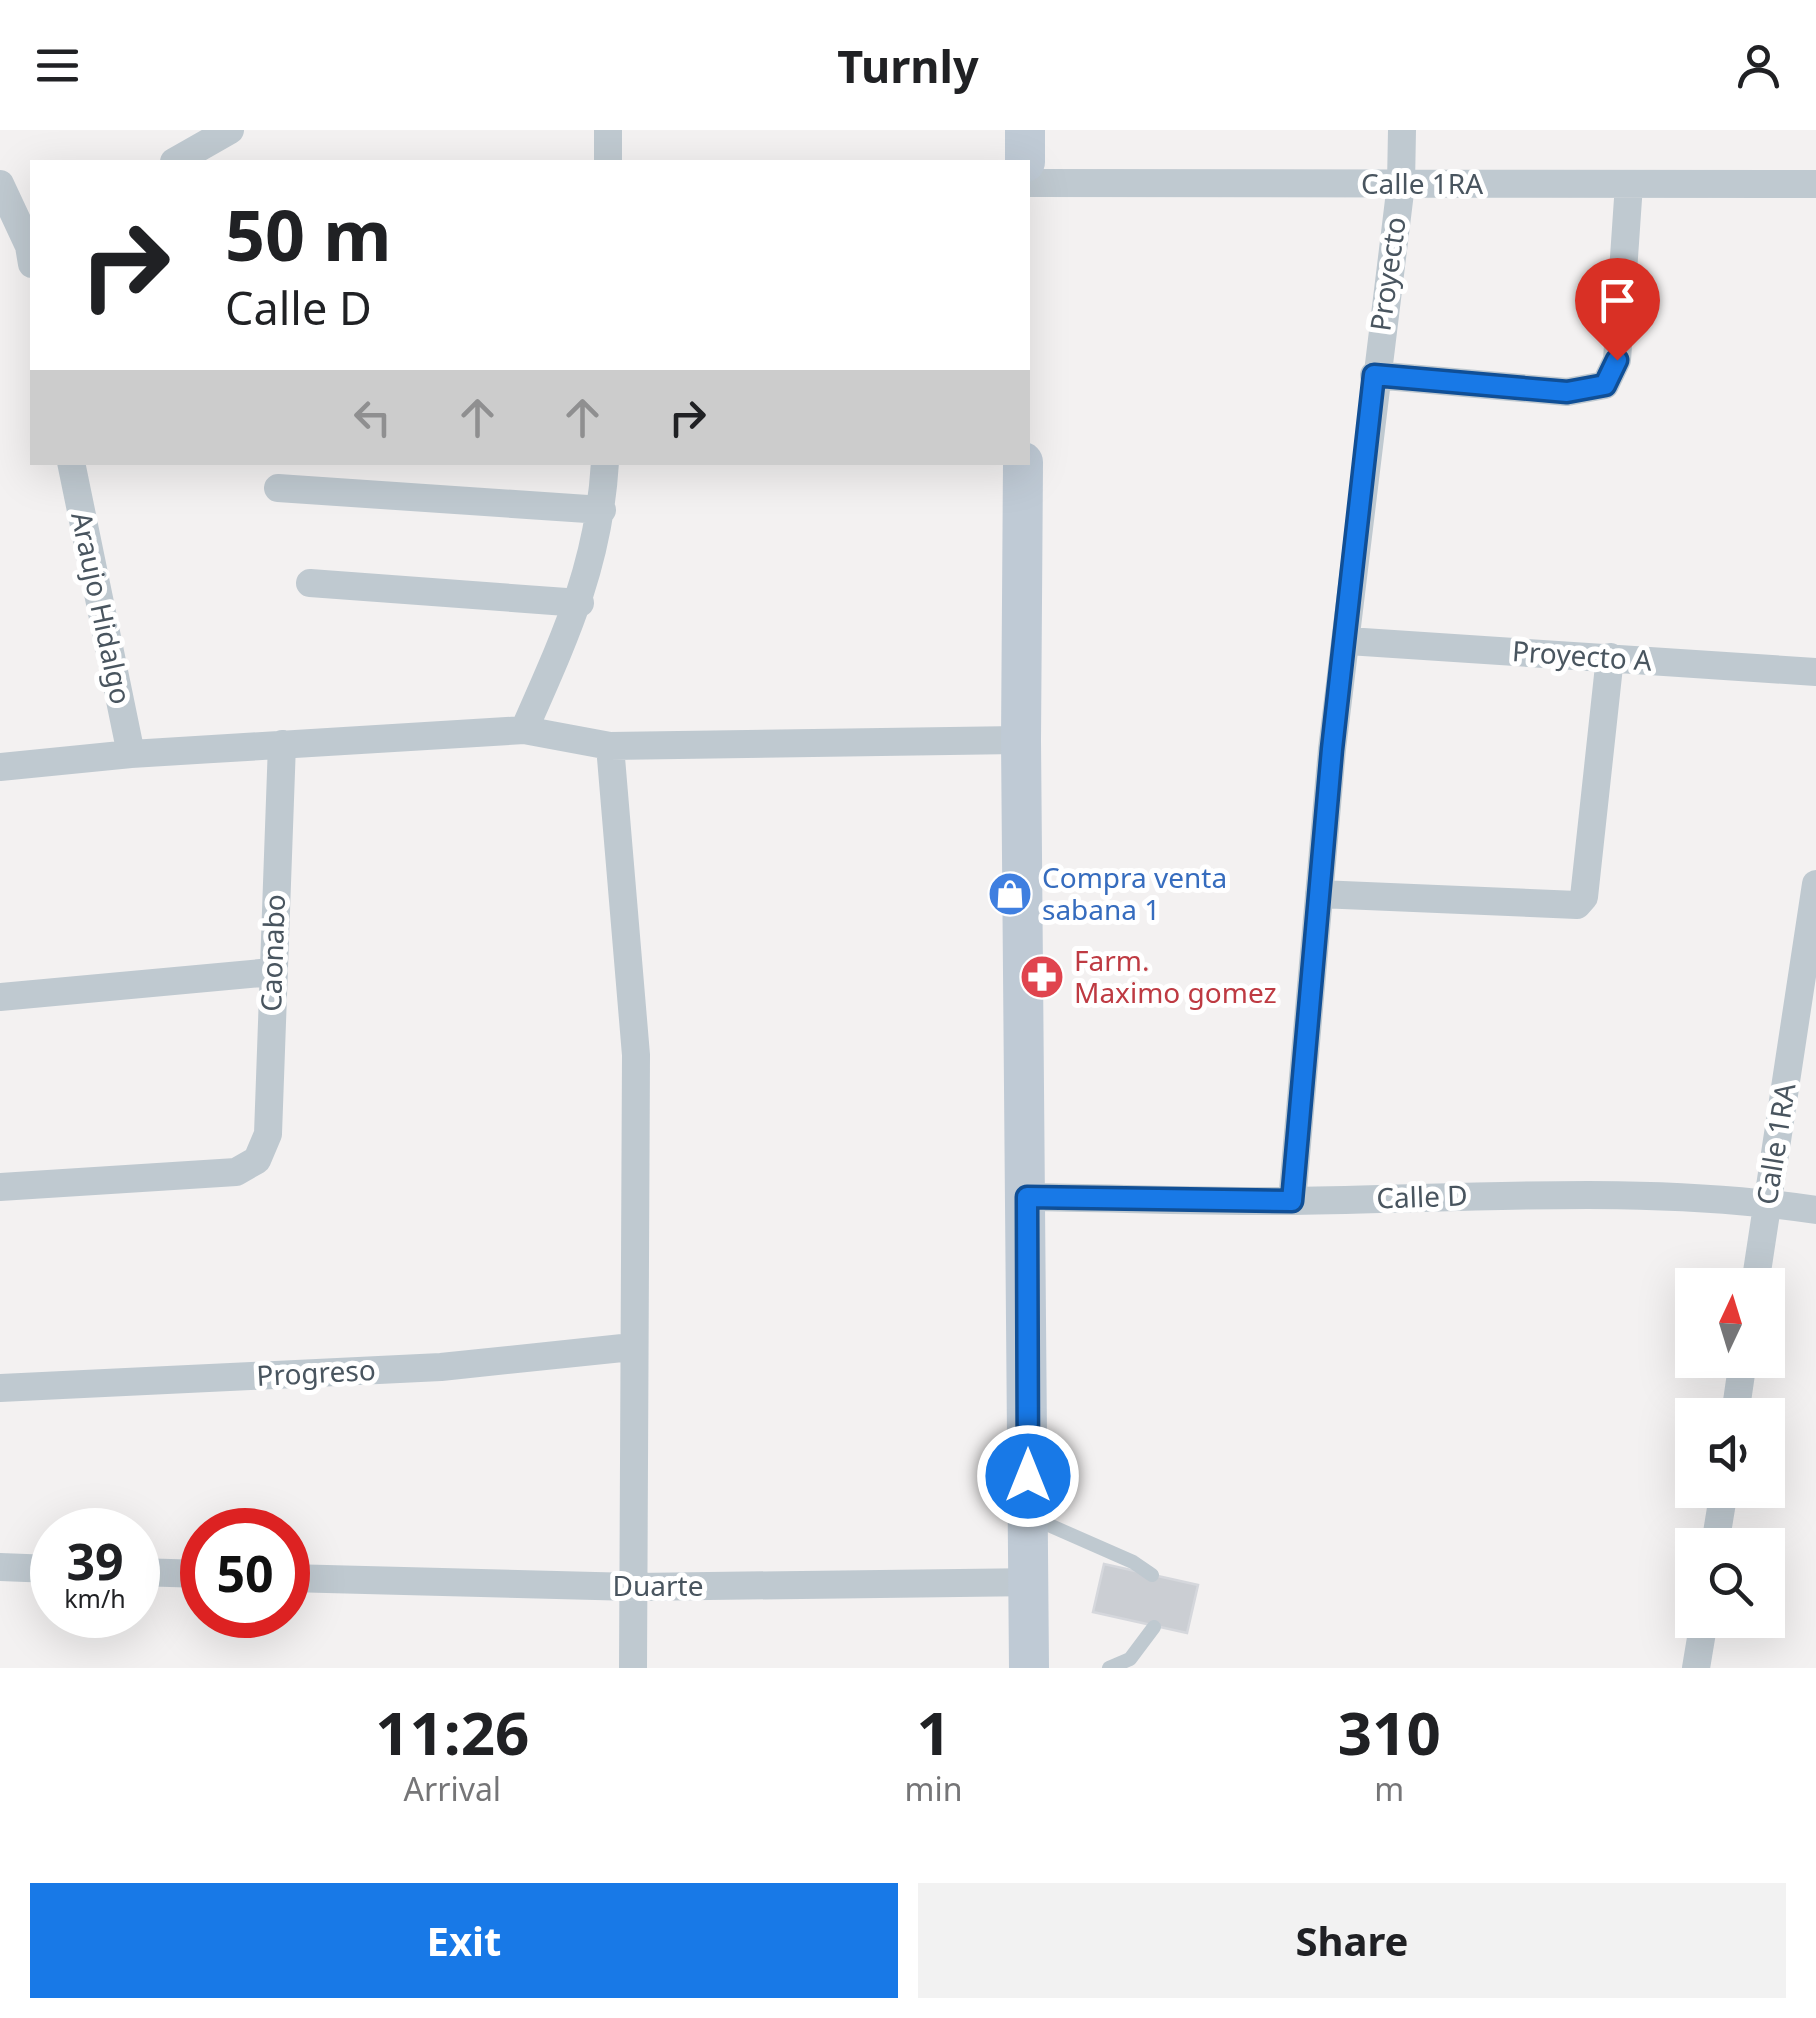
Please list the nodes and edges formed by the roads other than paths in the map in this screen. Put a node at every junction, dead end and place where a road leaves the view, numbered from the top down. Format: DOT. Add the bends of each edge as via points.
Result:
graph roads {
  1 [pos="230,130"];
  2 [pos="608,130"];
  3 [pos="1025,130"];
  4 [pos="1402,130"];
  5 [pos="178,160"];
  6 [pos="608,160"];
  7 [pos="1025,160"];
  8 [pos="1030,183"];
  9 [pos="0,184"];
  10 [pos="1401,184"];
  11 [pos="1630,184"];
  12 [pos="1816,184"];
  13 [pos="30,249"];
  14 [pos="1374,375"];
  15 [pos="73,465"];
  16 [pos="605,465"];
  17 [pos="1023,465"];
  18 [pos="278,488"];
  19 [pos="602,510"];
  20 [pos="310,583"];
  21 [pos="580,603"];
  22 [pos="1348,641"];
  23 [pos="1610,658"];
  24 [pos="1816,672"];
  25 [pos="524,730"];
  26 [pos="1021,740"];
  27 [pos="282,744"];
  28 [pos="610,746"];
  29 [pos="131,754"];
  30 [pos="0,767"];
  31 [pos="1816,884"];
  32 [pos="1319,894"];
  33 [pos="272,972"];
  34 [pos="0,997"];
  35 [pos="0,1188"];
  36 [pos="1027,1197"];
  37 [pos="1292,1201"];
  38 [pos="1767,1202"];
  39 [pos="1816,1210"];
  40 [pos="1757,1268"];
  41 [pos="632,1347"];
  42 [pos="0,1388"];
  43 [pos="1028,1516"];
  44 [pos="0,1567"];
  45 [pos="30,1568"];
  46 [pos="1152,1575"];
  47 [pos="310,1579"];
  48 [pos="1028,1582"];
  49 [pos="634,1587"];
  50 [pos="1154,1627"];
  51 [pos="1701,1638"];
  52 [pos="633,1668"];
  53 [pos="1029,1668"];
  54 [pos="1109,1668"];
  55 [pos="1696,1668"];
  1 -- 5 [label="street"];
  2 -- 6 [label="street"];
  3 -- 7 [label="main road"];
  4 -- 10 [label="street, Proyecto"];
  8 -- 10 [label="street, Calle 1RA"];
  9 -- 13 [label="street"];
  10 -- 11 [label="street, Calle 1RA"];
  10 -- 14 [label="street, Proyecto"];
  11 -- 12 [label="street, Calle 1RA"];
  11 -- 14 [label="street" via="1617,360 1605,385 1567,392"];
  14 -- 22 [label="street, Proyecto"];
  15 -- 29 [label="street, Araujo Hidalgo"];
  16 -- 19 [label="street"];
  17 -- 26 [label="main road"];
  18 -- 19 [label="street"];
  19 -- 21 [label="street"];
  20 -- 21 [label="street"];
  21 -- 25 [label="street"];
  22 -- 23 [label="street, Proyecto A"];
  22 -- 32 [label="street, Proyecto"];
  23 -- 24 [label="street, Proyecto A"];
  23 -- 32 [label="street" via="1584,897 1577,904"];
  25 -- 27 [label="street"];
  25 -- 28 [label="street"];
  26 -- 28 [label="street"];
  26 -- 36 [label="main road"];
  27 -- 29 [label="street"];
  27 -- 33 [label="street, Caonabo"];
  28 -- 41 [label="street" via="636,1054"];
  29 -- 30 [label="street"];
  31 -- 38 [label="street, Calle 1RA"];
  32 -- 37 [label="street, Proyecto"];
  33 -- 34 [label="street"];
  33 -- 35 [label="street, Caonabo" via="268,1134 257,1160 236,1172"];
  36 -- 37 [label="street, Calle D"];
  36 -- 43 [label="main road"];
  37 -- 38 [label="street, Calle D" via="1549,1193"];
  38 -- 39 [label="street, Calle D"];
  38 -- 40 [label="street, Calle 1RA"];
  41 -- 42 [label="street, Progreso" via="440,1367"];
  41 -- 49 [label="street"];
  43 -- 46 [label="lane"];
  43 -- 48 [label="main road"];
  44 -- 45 [label="street"];
  47 -- 49 [label="street, Duarte"];
  48 -- 49 [label="street, Duarte"];
  48 -- 53 [label="main road"];
  49 -- 52 [label="street"];
  50 -- 54 [label="lane" via="1130,1659"];
  51 -- 55 [label="street"];
}
